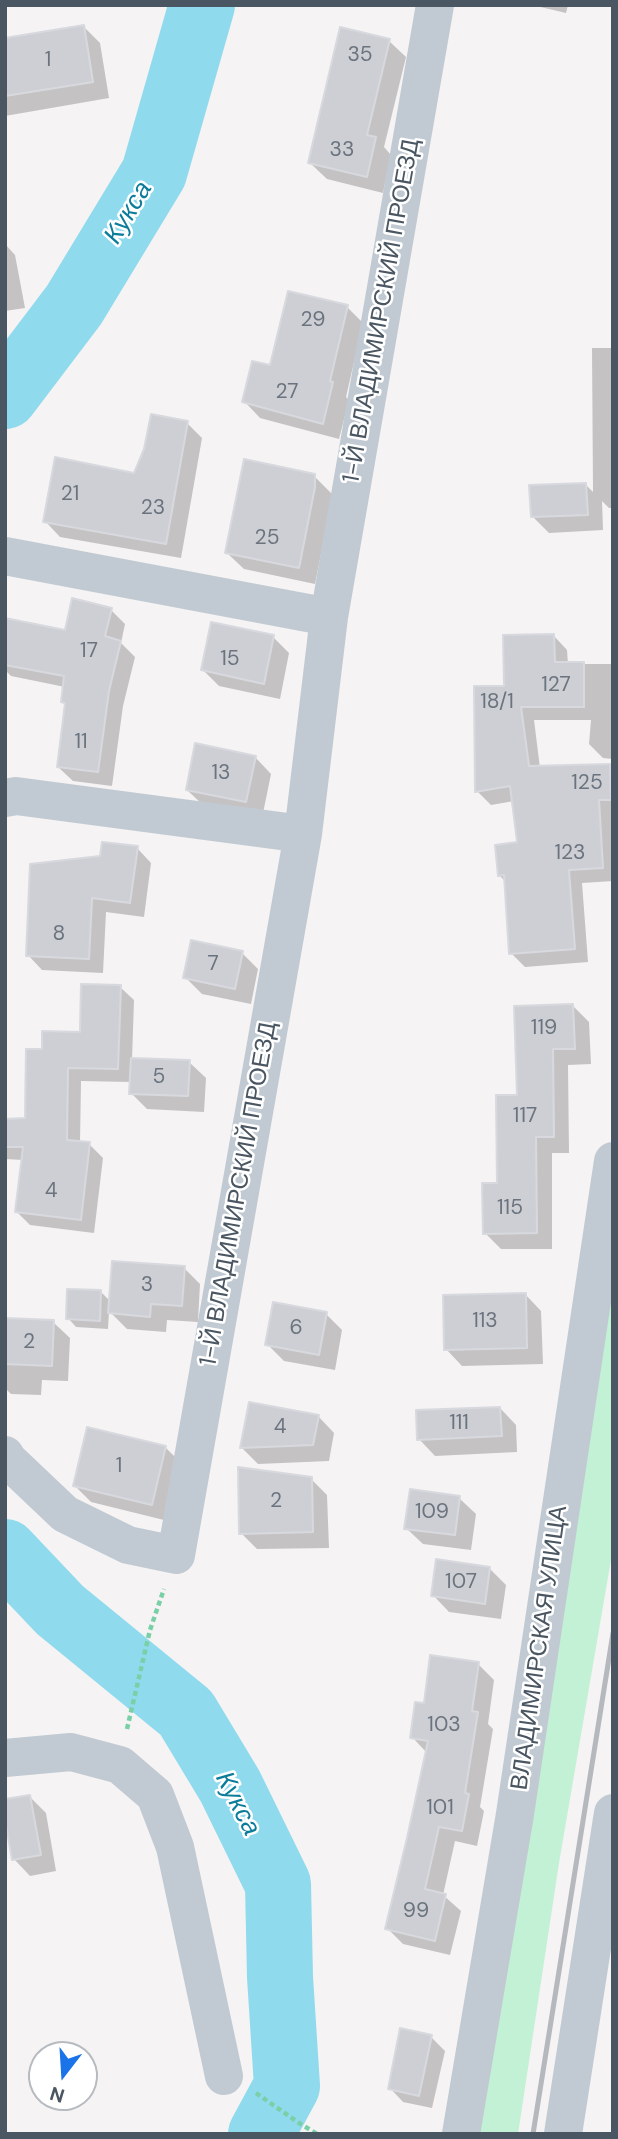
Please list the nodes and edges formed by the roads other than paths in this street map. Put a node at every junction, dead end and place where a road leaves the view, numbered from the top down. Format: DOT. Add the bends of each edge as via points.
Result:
graph roads {
  1 [pos="435,5"];
  2 [pos="5,556"];
  3 [pos="329,617"];
  4 [pos="5,798"];
  5 [pos="303,834"];
  6 [pos="613,1161"];
  7 [pos="5,1455"];
  8 [pos="5,1758"];
  9 [pos="613,1813"];
  10 [pos="605,1919"];
  11 [pos="239,2083"];
  12 [pos="461,2134"];
  13 [pos="564,2134"];
  1 -- 3 [label="street, 1-Й ВЛАДИМИРСКИЙ ПРОЕЗД"];
  2 -- 3 [label="street"];
  3 -- 5 [label="street, 1-Й ВЛАДИМИРСКИЙ ПРОЕЗД"];
  4 -- 5 [label="street"];
  5 -- 7 [label="street, 1-Й ВЛАДИМИРСКИЙ ПРОЕЗД" via="176,1555 128,1545 65,1514"];
  6 -- 12 [label="street, ВЛАДИМИРСКАЯ УЛИЦА" via="515,1814"];
  8 -- 11 [label="street" via="71,1752 120,1765 155,1795 175,1847"];
  9 -- 10 [label="street"];
  10 -- 13 [label="street"];
}
